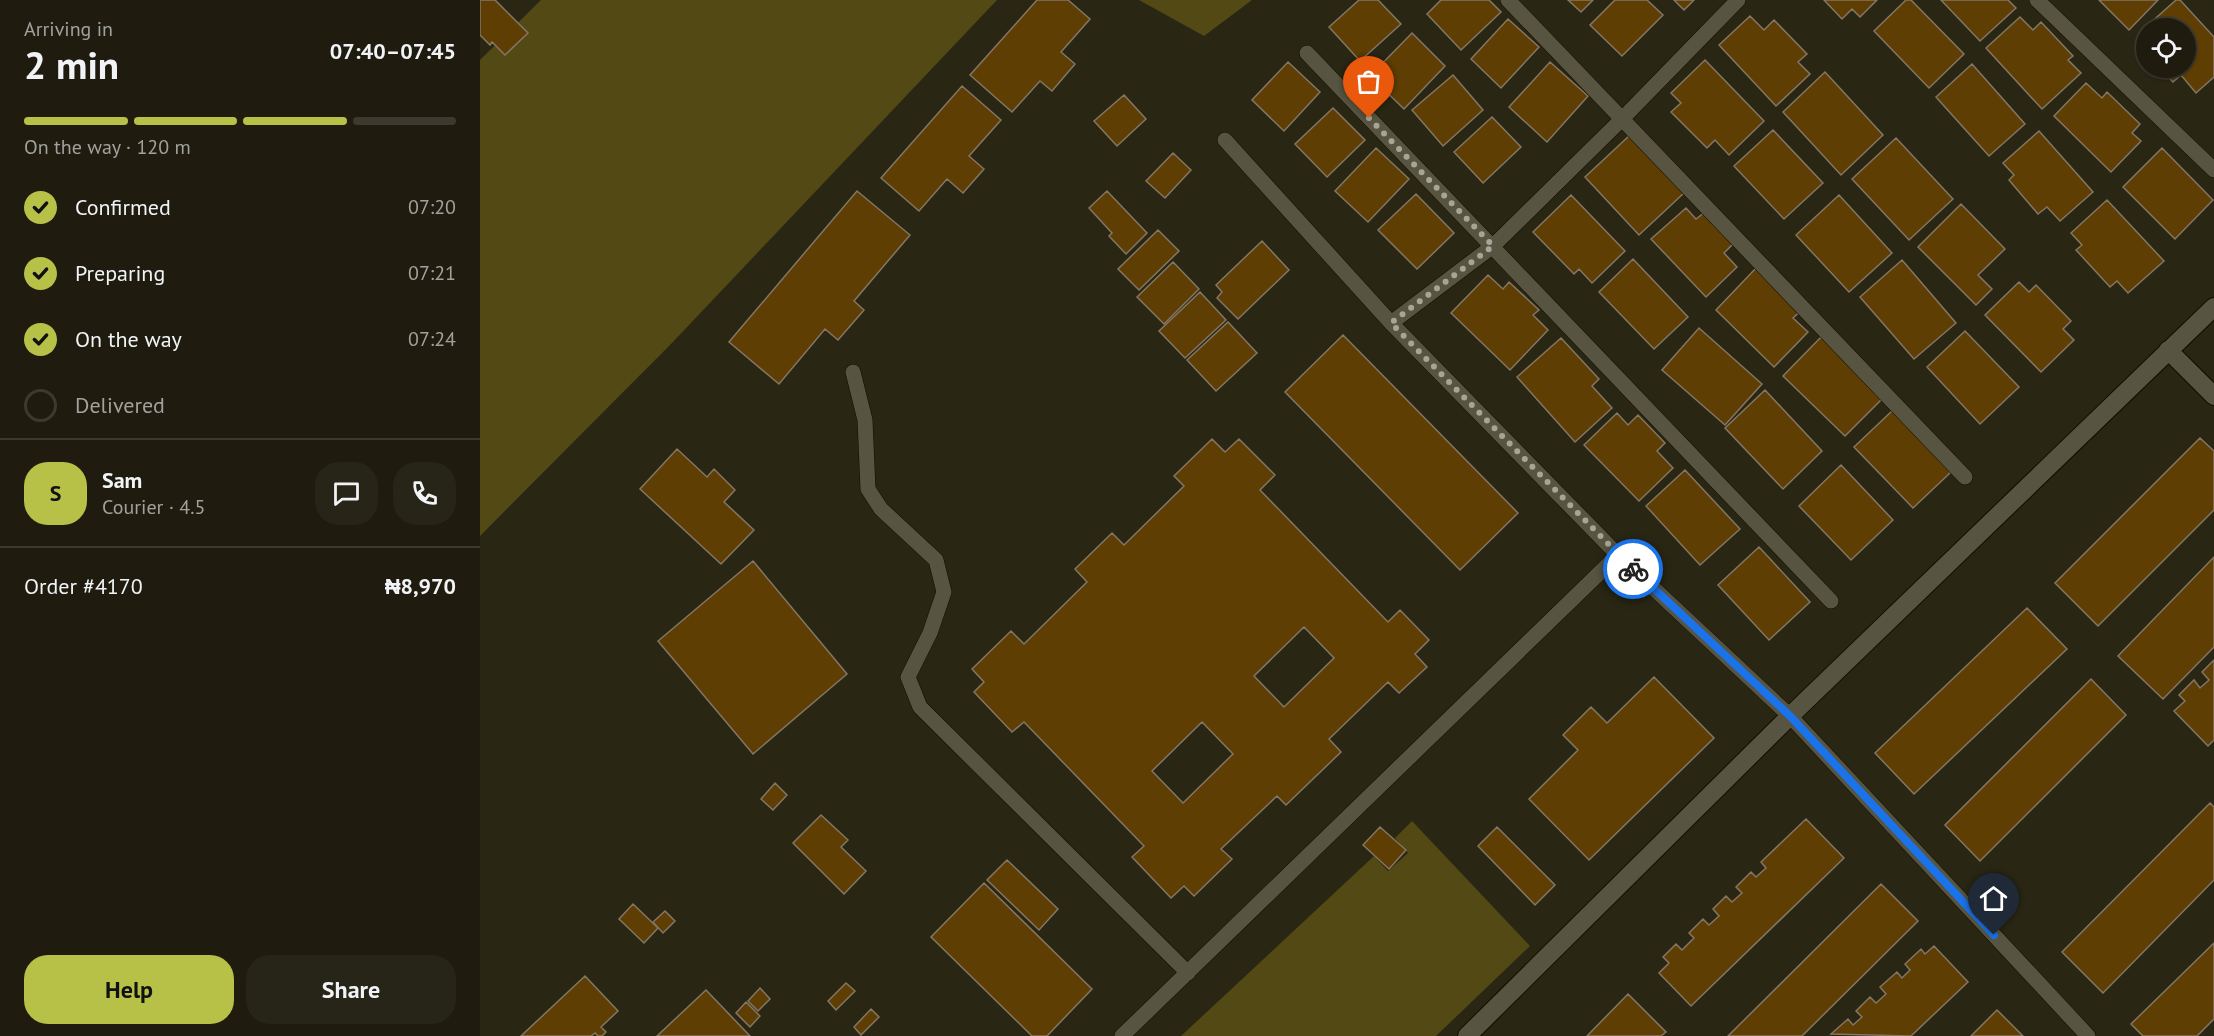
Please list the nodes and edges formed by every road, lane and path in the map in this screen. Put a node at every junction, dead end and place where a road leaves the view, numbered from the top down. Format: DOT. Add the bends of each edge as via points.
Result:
graph roads {
  1 [pos="1508,0"];
  2 [pos="1738,0"];
  3 [pos="2037,0"];
  4 [pos="1307,53"];
  5 [pos="1623,118"];
  6 [pos="1225,140"];
  7 [pos="2214,170"];
  8 [pos="1493,246"];
  9 [pos="2214,307"];
  10 [pos="1391,323"];
  11 [pos="2168,350"];
  12 [pos="853,372"];
  13 [pos="2214,396"];
  14 [pos="1965,477"];
  15 [pos="1618,555"];
  16 [pos="1831,601"];
  17 [pos="1790,716"];
  18 [pos="1188,973"];
  19 [pos="1122,1036"];
  20 [pos="1467,1036"];
  21 [pos="2088,1036"];
  1 -- 5 [label="lane"];
  2 -- 5 [label="lane"];
  3 -- 7 [label="lane"];
  4 -- 8 [label="lane"];
  5 -- 8 [label="lane"];
  5 -- 14 [label="lane"];
  6 -- 10 [label="lane"];
  8 -- 10 [label="lane"];
  8 -- 16 [label="lane"];
  9 -- 11 [label="street"];
  10 -- 15 [label="lane"];
  11 -- 13 [label="street"];
  11 -- 17 [label="street"];
  12 -- 18 [label="lane" via="865,420 868,489 881,508 936,560 944,592 930,633 908,677 920,708"];
  15 -- 17 [label="lane"];
  15 -- 18 [label="lane"];
  17 -- 20 [label="street"];
  17 -- 21 [label="lane"];
  18 -- 19 [label="lane"];
}
